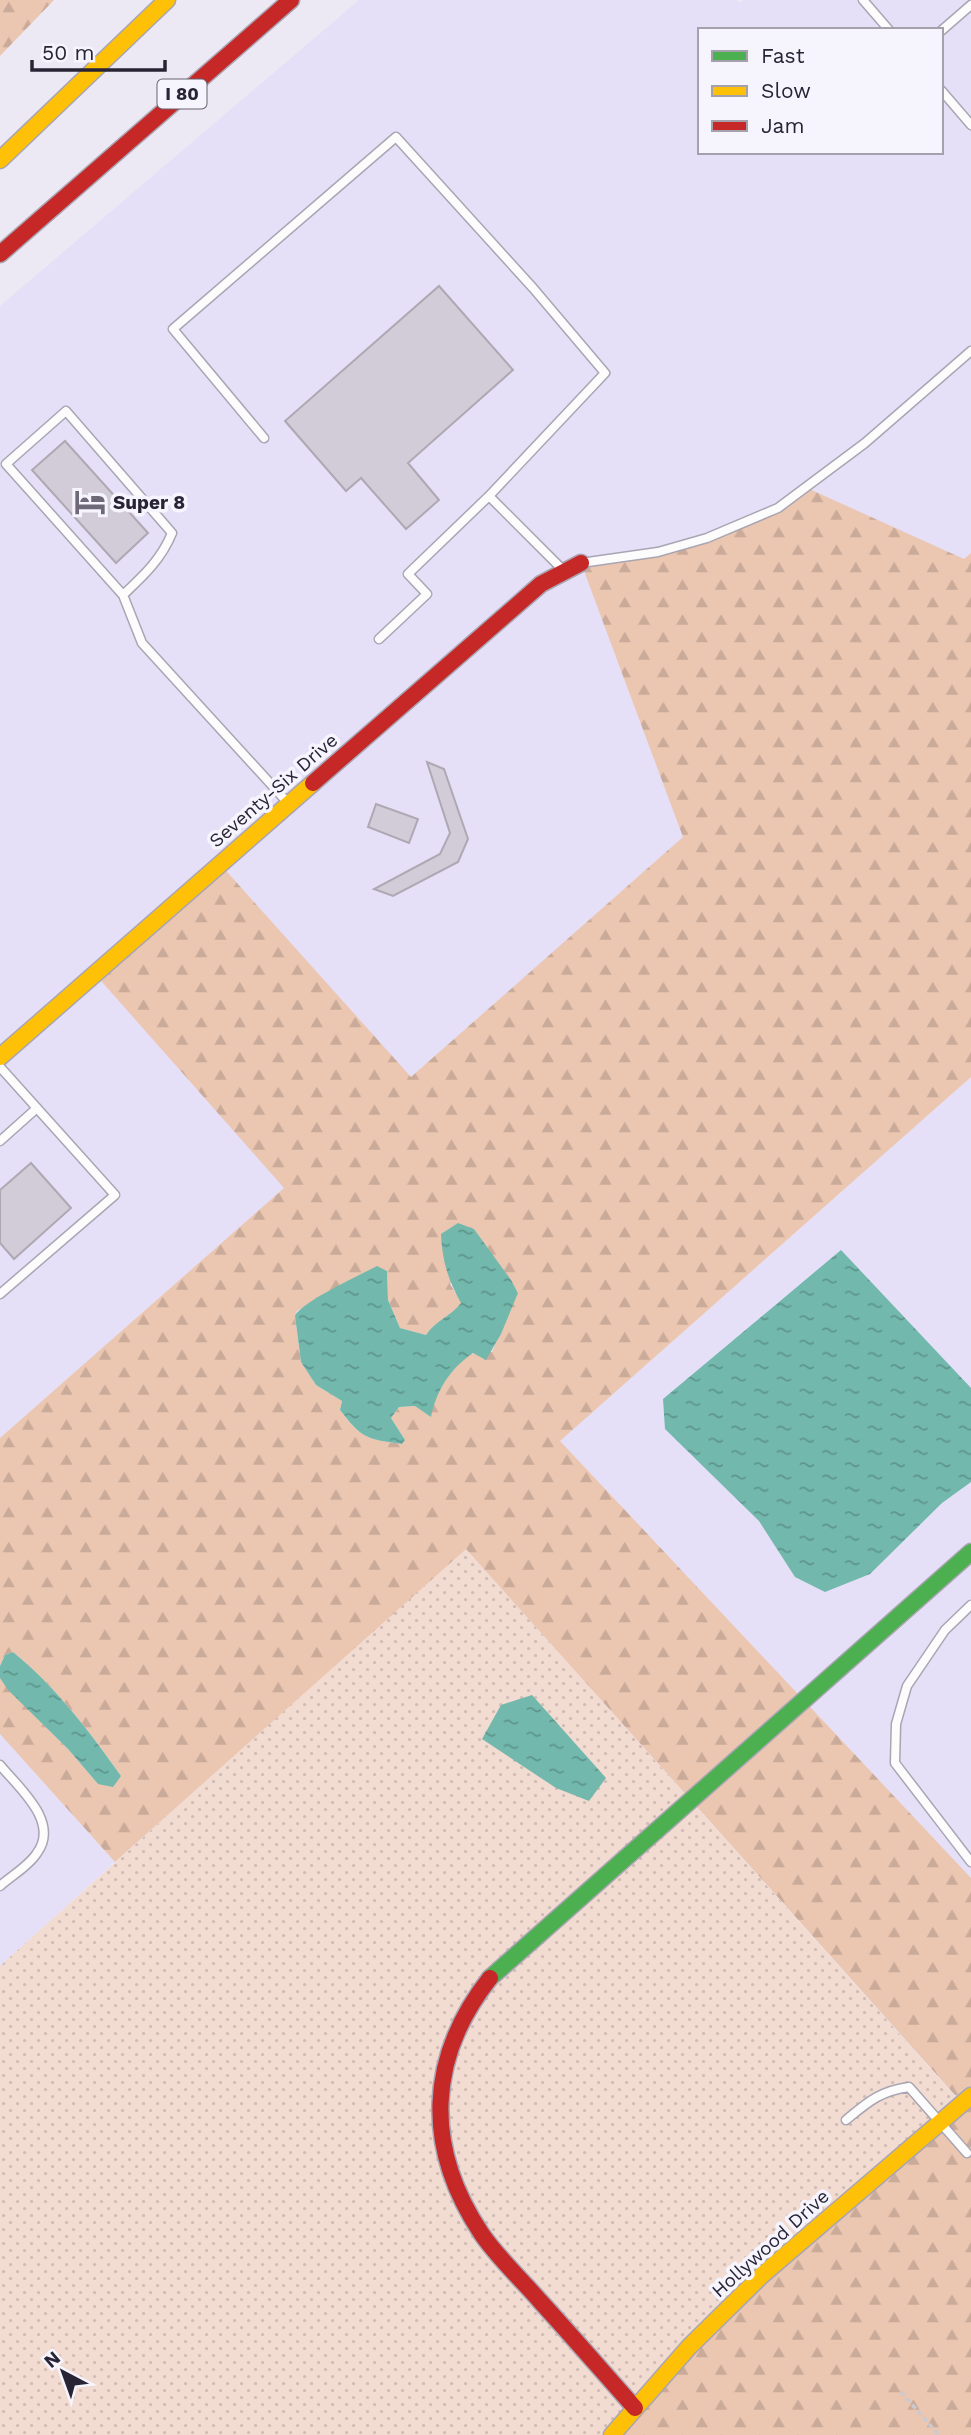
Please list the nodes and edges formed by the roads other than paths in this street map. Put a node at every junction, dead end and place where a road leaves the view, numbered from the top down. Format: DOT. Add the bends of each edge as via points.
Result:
graph roads {
  1 [pos="167,0"];
  2 [pos="291,0"];
  3 [pos="863,0"];
  4 [pos="971,5"];
  5 [pos="887,28"];
  6 [pos="943,29"];
  7 [pos="943,92"];
  8 [pos="971,125"];
  9 [pos="0,160"];
  10 [pos="0,254"];
  11 [pos="971,351"];
  12 [pos="264,439"];
  13 [pos="489,496"];
  14 [pos="581,563"];
  15 [pos="565,571"];
  16 [pos="123,595"];
  17 [pos="380,639"];
  18 [pos="289,804"];
  19 [pos="0,1057"];
  20 [pos="0,1067"];
  21 [pos="37,1108"];
  22 [pos="0,1141"];
  23 [pos="0,1294"];
  24 [pos="971,1552"];
  25 [pos="971,1605"];
  26 [pos="0,1765"];
  27 [pos="971,1862"];
  28 [pos="0,1886"];
  29 [pos="967,2100"];
  30 [pos="846,2120"];
  31 [pos="940,2122"];
  32 [pos="967,2152"];
  33 [pos="635,2408"];
  34 [pos="612,2435"];
  1 -- 9 [label="main road"];
  2 -- 10 [label="main road, I 80"];
  3 -- 5 [label="lane"];
  4 -- 6 [label="lane"];
  7 -- 8 [label="lane"];
  11 -- 14 [label="lane" via="864,443 778,508 707,538 658,552"];
  12 -- 13 [label="lane" via="173,329 396,137 606,373"];
  13 -- 15 [label="lane"];
  13 -- 17 [label="lane" via="408,574 427,594"];
  14 -- 15 [label="main road, Seventy-Six Drive"];
  15 -- 18 [label="main road, Seventy-Six Drive" via="541,584"];
  16 -- 16 [label="lane" via="6,464 66,411 172,533 155,564"];
  16 -- 18 [label="lane" via="142,643"];
  18 -- 19 [label="main road, Seventy-Six Drive"];
  20 -- 21 [label="lane"];
  21 -- 22 [label="lane"];
  21 -- 23 [label="lane" via="115,1195"];
  24 -- 33 [label="main road" via="489,1978 464,2016 449,2052 441,2085 440,2127 447,2166 463,2206 482,2235"];
  25 -- 27 [label="lane" via="945,1630 906,1686 896,1724 895,1763"];
  26 -- 28 [label="lane" via="43,1818 46,1832 38,1853"];
  29 -- 31 [label="main road, Hollywood Drive"];
  30 -- 31 [label="lane" via="887,2090 909,2087"];
  31 -- 32 [label="lane"];
  31 -- 33 [label="main road, Hollywood Drive" via="761,2276"];
  33 -- 34 [label="main road, Hollywood Drive"];
}
